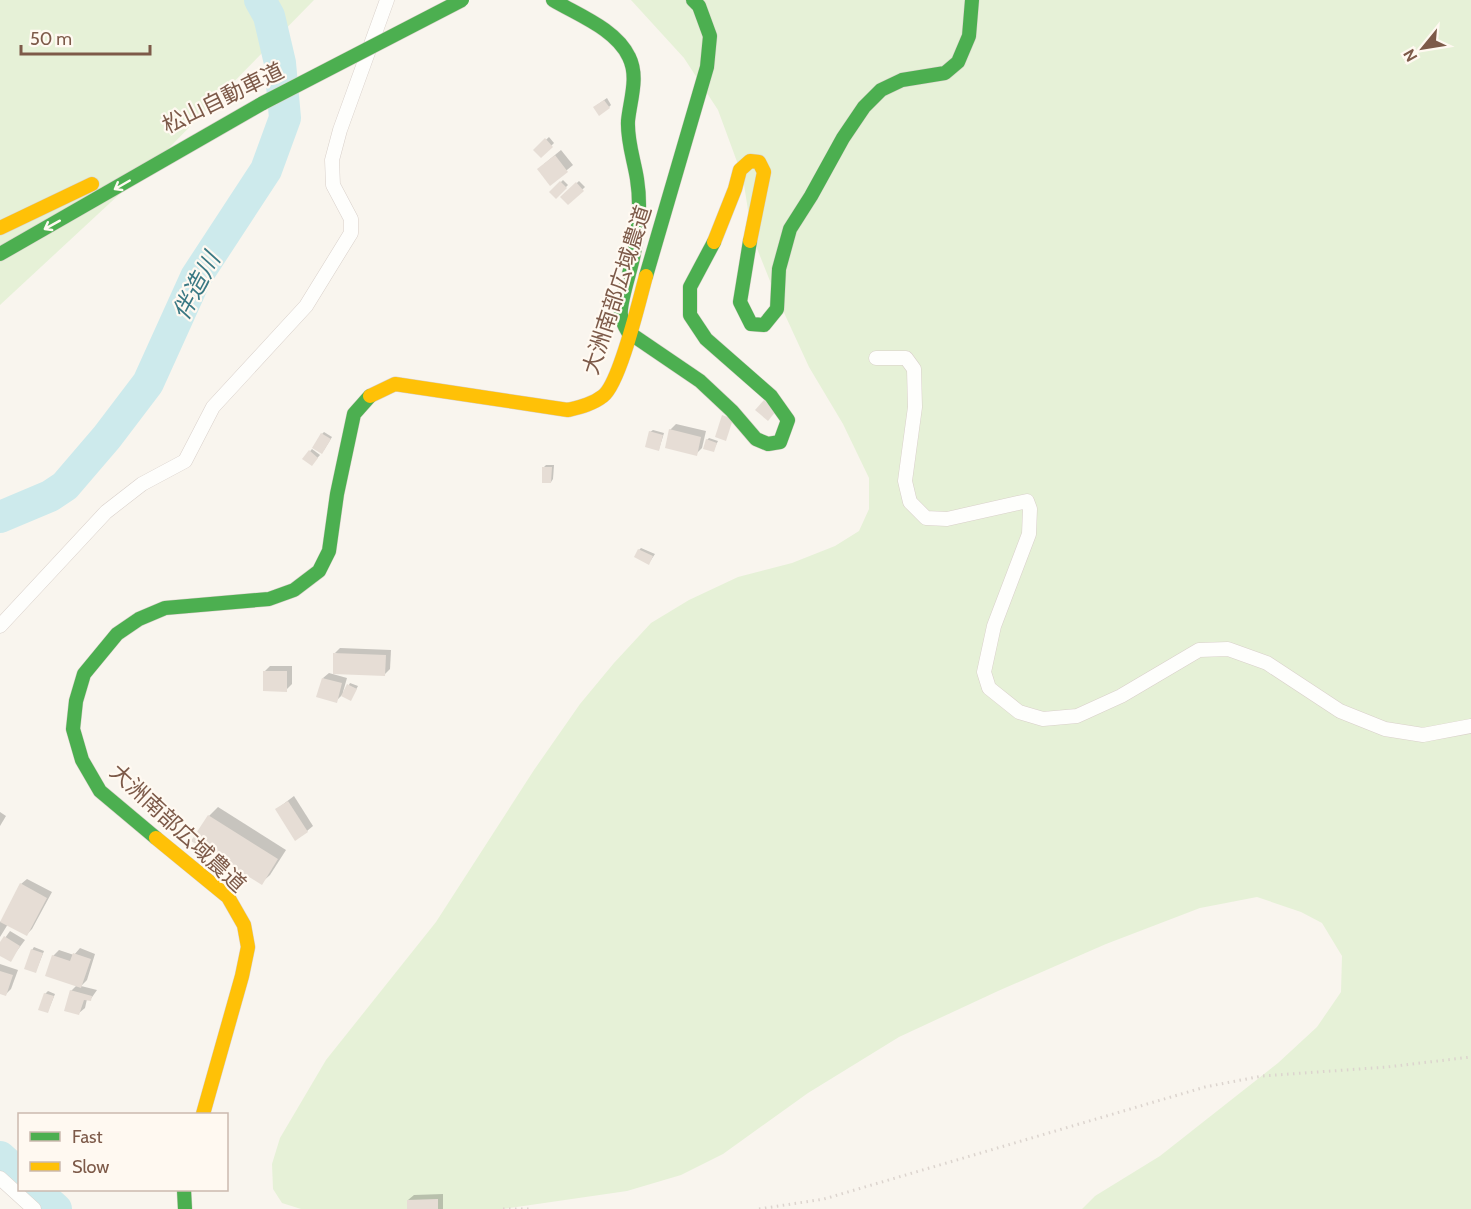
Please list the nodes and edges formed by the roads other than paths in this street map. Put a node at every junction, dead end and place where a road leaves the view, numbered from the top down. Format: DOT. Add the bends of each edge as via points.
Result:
graph roads {
  1 [pos="387,0"];
  2 [pos="462,0"];
  3 [pos="553,0"];
  4 [pos="693,0"];
  5 [pos="972,0"];
  6 [pos="263,103"];
  7 [pos="0,228"];
  8 [pos="0,254"];
  9 [pos="628,332"];
  10 [pos="876,358"];
  11 [pos="0,626"];
  12 [pos="1471,726"];
  13 [pos="203,1113"];
  14 [pos="0,1178"];
  15 [pos="184,1191"];
  16 [pos="34,1209"];
  17 [pos="185,1209"];
  1 -- 11 [label="street" via="332,160 333,185 351,219 351,233 306,306 213,407 185,461 142,484 106,512"];
  2 -- 6 [label="main road, 松山自動車道, bridge"];
  3 -- 9 [label="main road" via="618,41 630,58 634,79 628,129 640,219 620,313"];
  4 -- 9 [label="main road, 大洲南部広域農道" via="710,36 707,67"];
  5 -- 9 [label="main road" via="969,36 958,62 945,73 902,80 881,90 843,138 790,230 779,269 777,309 764,325 751,324 740,303 764,172 759,162 750,161 740,170 718,235 690,287 690,315 706,339 771,396 788,420 780,442 768,444 756,439 700,381"];
  6 -- 7 [label="main road, 松山自動車道"];
  6 -- 8 [label="main road, one-way"];
  9 -- 13 [label="main road, 大洲南部広域農道" via="618,371 605,395 585,406 568,410 395,384 372,394 354,414 329,551 319,571 294,590 269,599 165,608 139,619 117,634 84,674 73,729 82,760 100,790 228,897 244,925 248,947 242,976"];
  10 -- 12 [label="street" via="906,358 914,369 915,407 905,482 910,502 926,518 947,519 1027,501 1029,534 994,626 984,672 989,688 1019,712 1043,719 1077,716 1121,696 1199,650 1228,649 1268,663 1340,711 1385,729 1423,735"];
  14 -- 16 [label="street"];
  15 -- 17 [label="main road"];
}
